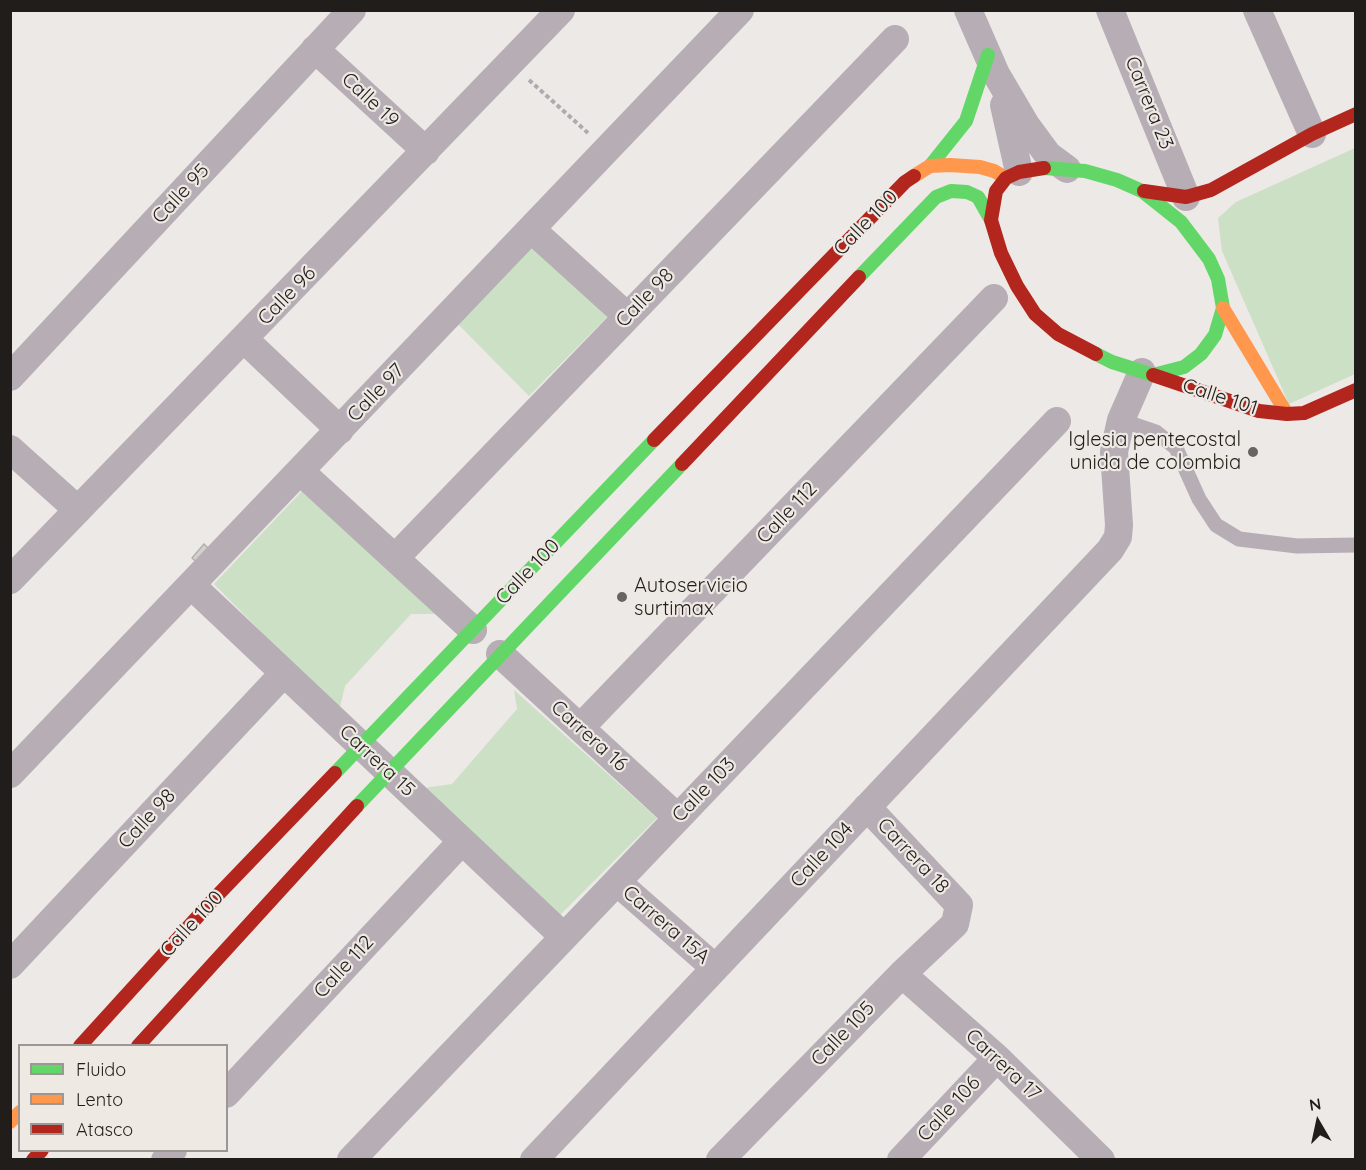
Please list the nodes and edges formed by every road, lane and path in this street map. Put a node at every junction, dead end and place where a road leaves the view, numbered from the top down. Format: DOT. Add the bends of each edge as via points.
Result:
graph roads {
  1 [pos="352,10"];
  2 [pos="561,10"];
  3 [pos="740,10"];
  4 [pos="968,10"];
  5 [pos="1110,10"];
  6 [pos="1257,10"];
  7 [pos="895,39"];
  8 [pos="315,49"];
  9 [pos="511,63"];
  10 [pos="992,65"];
  11 [pos="1356,114"];
  12 [pos="1312,134"];
  13 [pos="606,150"];
  14 [pos="426,151"];
  15 [pos="930,166"];
  16 [pos="1066,169"];
  17 [pos="1013,175"];
  18 [pos="1142,191"];
  19 [pos="1202,196"];
  20 [pos="992,220"];
  21 [pos="531,229"];
  22 [pos="1208,237"];
  23 [pos="1209,259"];
  24 [pos="994,298"];
  25 [pos="1223,308"];
  26 [pos="627,316"];
  27 [pos="245,340"];
  28 [pos="1147,373"];
  29 [pos="10,377"];
  30 [pos="1356,390"];
  31 [pos="1287,414"];
  32 [pos="1121,420"];
  33 [pos="1057,421"];
  34 [pos="340,430"];
  35 [pos="10,449"];
  36 [pos="300,471"];
  37 [pos="78,510"];
  38 [pos="1356,545"];
  39 [pos="394,558"];
  40 [pos="10,580"];
  41 [pos="191,585"];
  42 [pos="473,630"];
  43 [pos="500,654"];
  44 [pos="284,673"];
  45 [pos="580,728"];
  46 [pos="361,746"];
  47 [pos="388,772"];
  48 [pos="10,774"];
  49 [pos="867,807"];
  50 [pos="678,818"];
  51 [pos="462,841"];
  52 [pos="617,882"];
  53 [pos="958,905"];
  54 [pos="564,937"];
  55 [pos="10,965"];
  56 [pos="715,968"];
  57 [pos="902,974"];
  58 [pos="82,1044"];
  59 [pos="140,1044"];
  60 [pos="997,1058"];
  61 [pos="228,1092"];
  62 [pos="1093,1157"];
  63 [pos="351,1160"];
  64 [pos="534,1160"];
  65 [pos="720,1160"];
  66 [pos="901,1160"];
  1 -- 8 [label="street, Calle 95"];
  2 -- 9 [label="street, Calle 96"];
  3 -- 13 [label="street, Calle 97"];
  4 -- 10 [label="street"];
  5 -- 19 [label="street, Carrera 23"];
  6 -- 12 [label="street"];
  7 -- 26 [label="street, Calle 98"];
  8 -- 14 [label="street, Calle 19"];
  8 -- 29 [label="street, Calle 95"];
  9 -- 13 [label="path"];
  9 -- 14 [label="street, Calle 96"];
  10 -- 15 [label="street" via="966,121"];
  10 -- 16 [label="street" via="1034,137 1048,156"];
  10 -- 17 [label="street"];
  11 -- 12 [label="street"];
  12 -- 19 [label="street"];
  13 -- 21 [label="street, Calle 97"];
  14 -- 27 [label="street, Calle 96"];
  15 -- 17 [label="street" via="980,167"];
  15 -- 42 [label="street, Calle 100" via="905,182"];
  16 -- 17 [label="street" via="1044,168"];
  16 -- 18 [label="street" via="1117,180"];
  17 -- 20 [label="street" via="996,190"];
  18 -- 19 [label="street" via="1176,197"];
  18 -- 23 [label="street" via="1181,222"];
  20 -- 28 [label="street, Calle 101" via="1001,253 1035,314 1058,334 1112,362"];
  20 -- 43 [label="street, Calle 100" via="978,197 967,192 951,191 936,197"];
  21 -- 26 [label="street"];
  21 -- 34 [label="street, Calle 97"];
  22 -- 23 [label="street"];
  23 -- 25 [label="street" via="1218,279"];
  24 -- 45 [label="street, Calle 112"];
  25 -- 28 [label="street" via="1215,335 1201,354 1184,367"];
  25 -- 31 [label="street"];
  26 -- 39 [label="street, Calle 98"];
  27 -- 34 [label="street"];
  27 -- 37 [label="street, Calle 96"];
  28 -- 31 [label="street, Calle 101" via="1259,411"];
  28 -- 32 [label="street"];
  30 -- 31 [label="street, Calle 101" via="1304,413"];
  32 -- 38 [label="lane" via="1156,432 1176,448 1199,499 1216,525 1239,538 1297,546"];
  32 -- 49 [label="street, Calle 104" via="1114,452 1118,537 1110,550"];
  33 -- 50 [label="street, Calle 103"];
  34 -- 36 [label="street, Calle 97"];
  35 -- 37 [label="street"];
  36 -- 39 [label="street"];
  36 -- 41 [label="street, Calle 97"];
  37 -- 40 [label="street, Calle 96"];
  39 -- 42 [label="street"];
  41 -- 44 [label="street, Carrera 15"];
  41 -- 48 [label="street, Calle 97"];
  42 -- 46 [label="street, Calle 100"];
  43 -- 45 [label="street, Carrera 16"];
  43 -- 47 [label="street, Calle 100"];
  44 -- 46 [label="street, Carrera 15"];
  44 -- 55 [label="street, Calle 98"];
  45 -- 50 [label="street, Carrera 16"];
  46 -- 47 [label="street, Carrera 15"];
  46 -- 58 [label="street, Calle 100"];
  47 -- 51 [label="street, Carrera 15"];
  47 -- 59 [label="street, Calle 100"];
  49 -- 53 [label="street, Carrera 18"];
  49 -- 56 [label="street, Calle 104"];
  50 -- 52 [label="street, Calle 103"];
  51 -- 54 [label="street, Carrera 15"];
  51 -- 61 [label="street, Calle 112"];
  52 -- 54 [label="street, Calle 103"];
  52 -- 56 [label="street, Carrera 15A"];
  53 -- 57 [label="street, Calle 105" via="955,924"];
  54 -- 63 [label="street, Calle 103"];
  56 -- 64 [label="street, Calle 104"];
  57 -- 60 [label="street, Carrera 17"];
  57 -- 65 [label="street, Calle 105"];
  60 -- 62 [label="street, Carrera 17"];
  60 -- 66 [label="street, Calle 106"];
}
